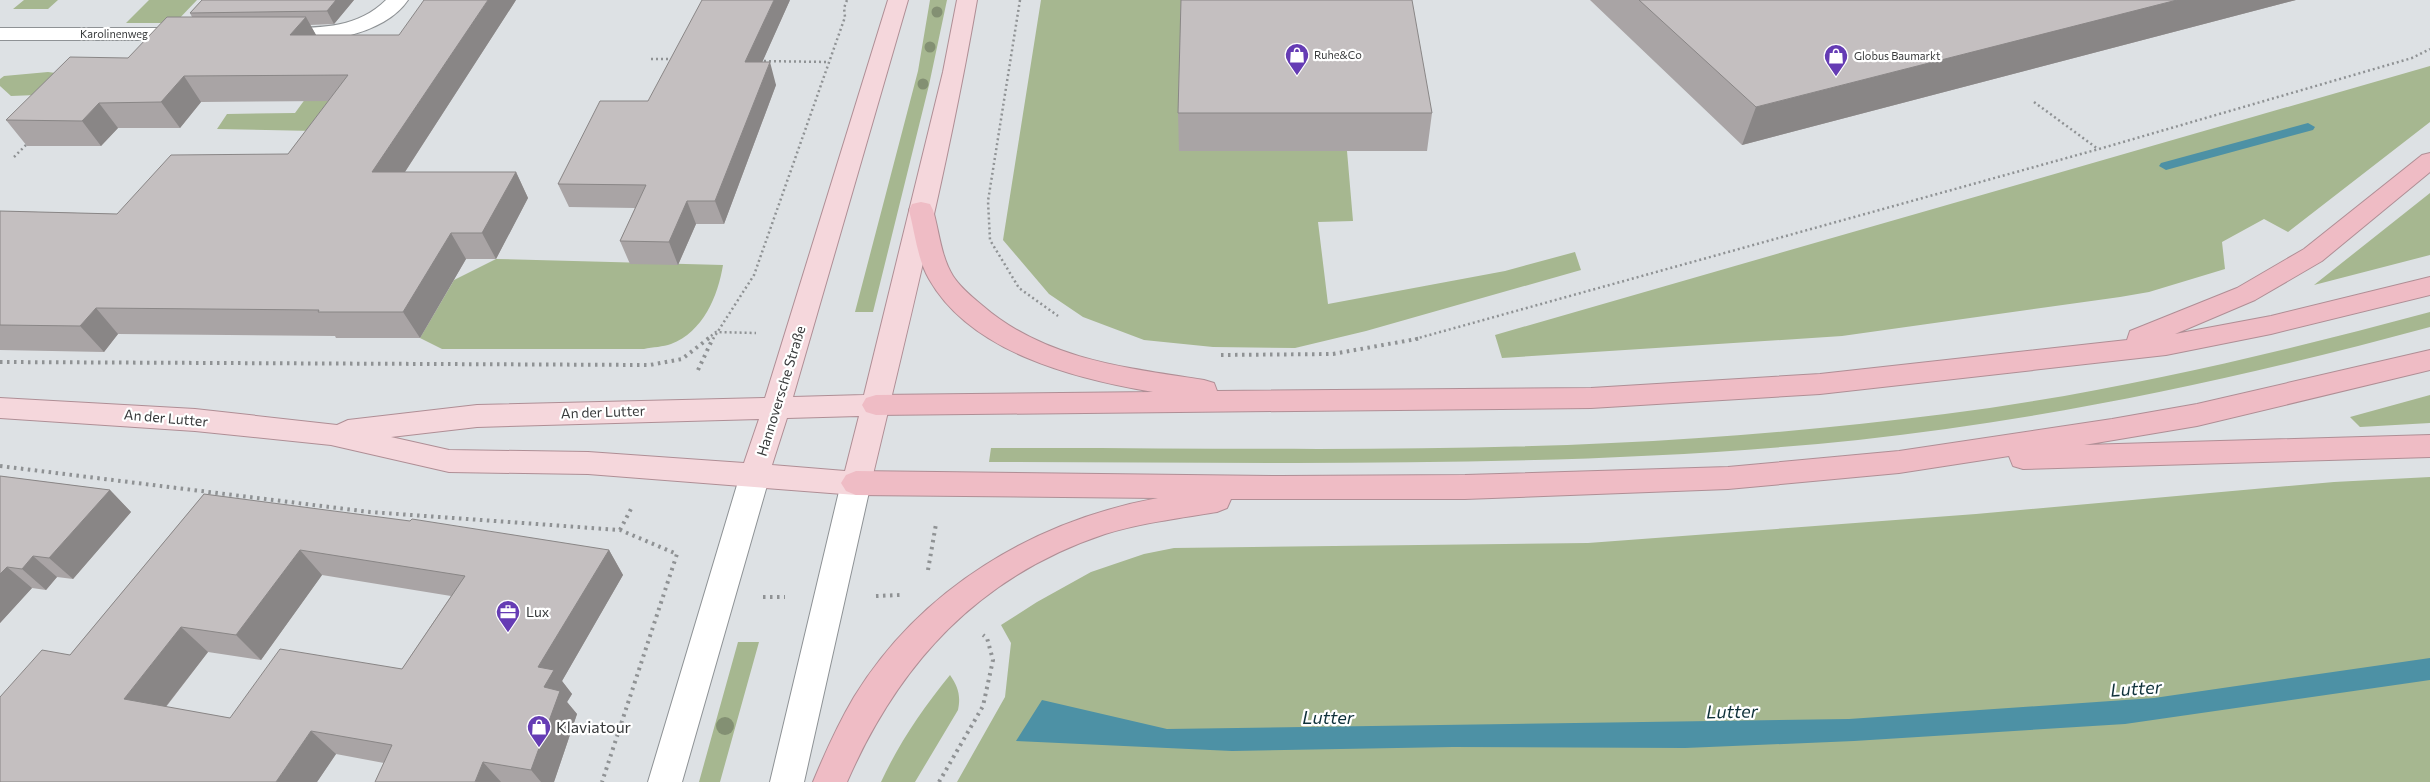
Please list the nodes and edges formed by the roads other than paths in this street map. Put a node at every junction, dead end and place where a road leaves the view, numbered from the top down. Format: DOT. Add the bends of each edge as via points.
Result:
graph roads {
  1 [pos="398,0"];
  2 [pos="898,0"];
  3 [pos="967,0"];
  4 [pos="0,34"];
  5 [pos="202,34"];
  6 [pos="261,34"];
  7 [pos="2430,160"];
  8 [pos="921,210"];
  9 [pos="2430,286"];
  10 [pos="2100,354"];
  11 [pos="2430,360"];
  12 [pos="1272,402"];
  13 [pos="876,405"];
  14 [pos="777,406"];
  15 [pos="0,408"];
  16 [pos="331,434"];
  17 [pos="2430,446"];
  18 [pos="1899,462"];
  19 [pos="755,475"];
  20 [pos="856,483"];
  21 [pos="1280,488"];
  22 [pos="665,782"];
  23 [pos="787,782"];
  24 [pos="830,782"];
  1 -- 6 [label="street" via="390,10 364,26 328,34"];
  2 -- 14 [label="main road, Hannoversche Straße"];
  3 -- 8 [label="main road" via="954,72"];
  4 -- 5 [label="street, Karolinenweg"];
  7 -- 10 [label="highway" via="2313,255 2246,294"];
  8 -- 12 [label="highway" via="942,279 990,328 1022,346 1043,356 1101,372"];
  8 -- 13 [label="main road"];
  9 -- 10 [label="highway" via="2214,337"];
  10 -- 12 [label="highway" via="1820,384 1591,398"];
  11 -- 18 [label="highway" via="2197,415"];
  12 -- 13 [label="highway"];
  13 -- 14 [label="main road, An der Lutter"];
  13 -- 20 [label="main road"];
  14 -- 16 [label="main road, An der Lutter" via="476,416"];
  14 -- 19 [label="main road, Hannoversche Straße"];
  15 -- 16 [label="main road, An der Lutter" via="195,420"];
  16 -- 19 [label="main road, An der Lutter" via="449,462 588,463"];
  17 -- 18 [label="highway"];
  18 -- 21 [label="highway" via="1728,478 1639,482 1492,487"];
  19 -- 20 [label="main road, An der Lutter"];
  19 -- 22 [label="street, Hannoversche Straße"];
  20 -- 21 [label="highway"];
  20 -- 23 [label="street"];
  21 -- 24 [label="highway" via="1101,524 1069,535 1007,566 946,608 919,636 872,699"];
}
